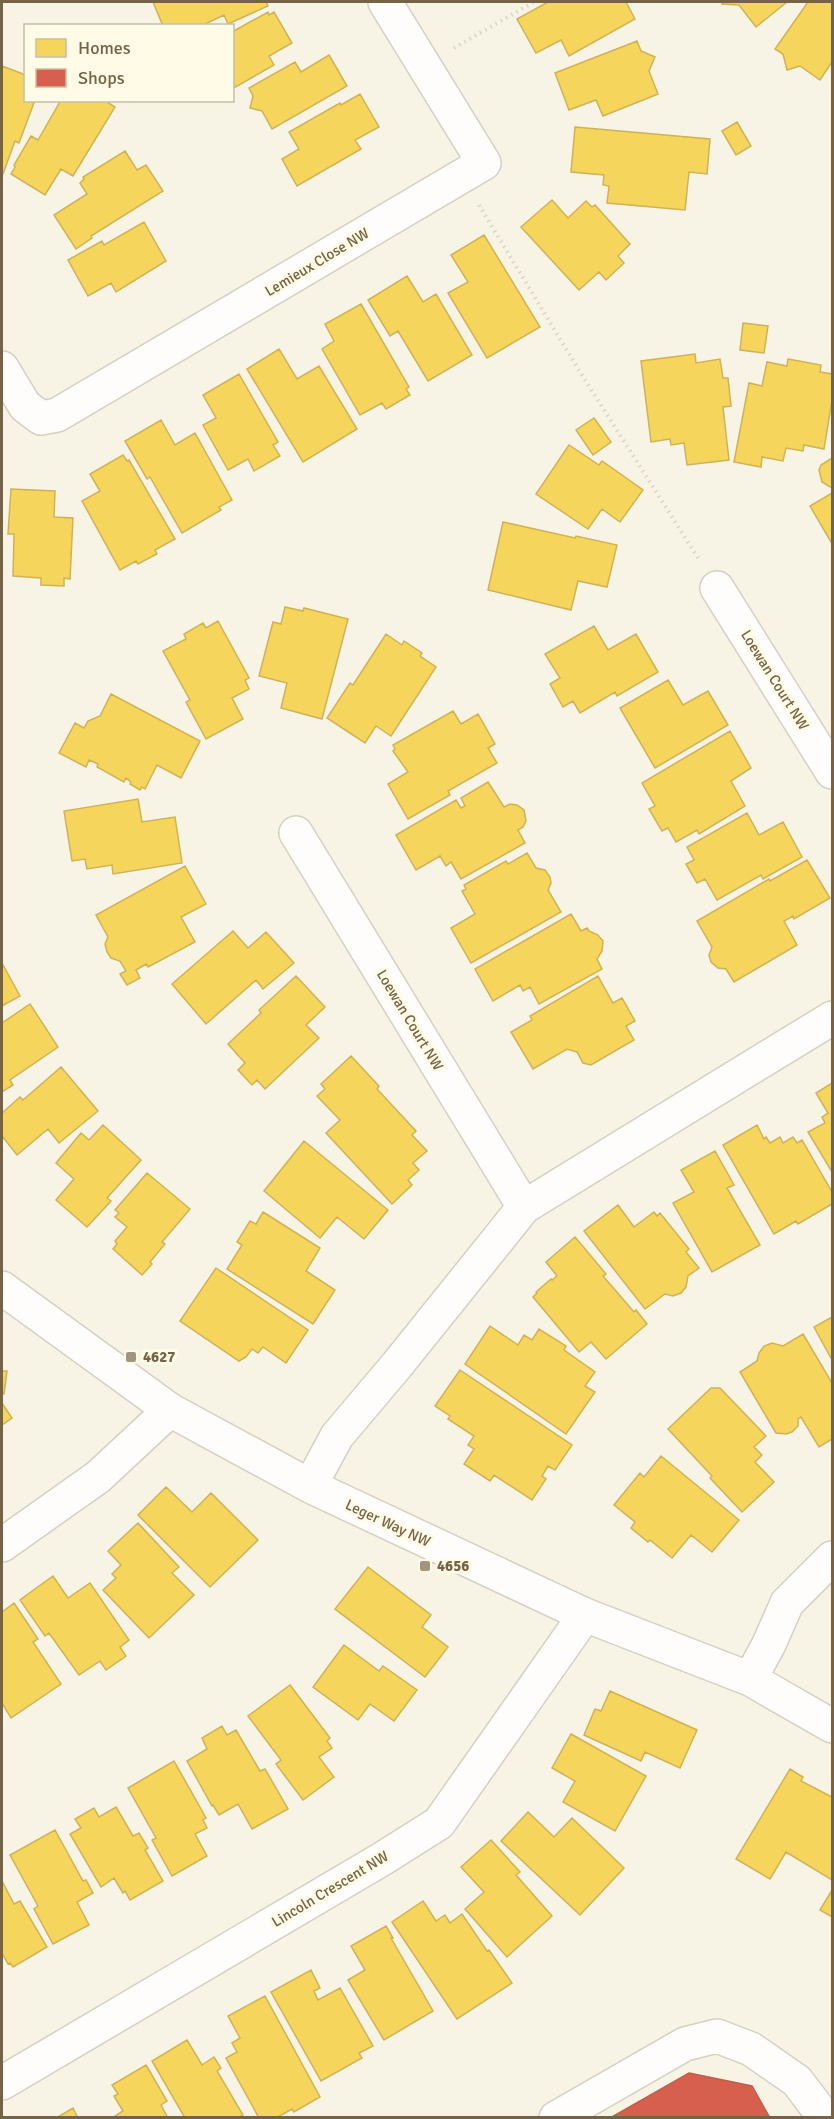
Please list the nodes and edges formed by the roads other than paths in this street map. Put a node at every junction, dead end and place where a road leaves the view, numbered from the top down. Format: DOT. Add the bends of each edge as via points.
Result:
graph roads {
  1 [pos="385,2"];
  2 [pos="2,368"];
  3 [pos="717,588"];
  4 [pos="832,772"];
  5 [pos="296,833"];
  6 [pos="832,1018"];
  7 [pos="524,1207"];
  8 [pos="2,1288"];
  9 [pos="170,1410"];
  10 [pos="310,1486"];
  11 [pos="2,1545"];
  12 [pos="832,1558"];
  13 [pos="585,1615"];
  14 [pos="750,1679"];
  15 [pos="832,1726"];
  16 [pos="2,2083"];
  17 [pos="556,2118"];
  18 [pos="825,2118"];
  1 -- 2 [label="street, Lemieux Close NW" via="484,163 57,415 41,418 25,406"];
  3 -- 4 [label="street, Loewan Court NW"];
  5 -- 7 [label="street, Loewan Court NW"];
  6 -- 7 [label="street"];
  7 -- 10 [label="street" via="337,1436"];
  8 -- 9 [label="street, Leger Way NW"];
  9 -- 10 [label="street, Leger Way NW"];
  9 -- 11 [label="street" via="98,1477"];
  10 -- 13 [label="street, Leger Way NW"];
  12 -- 14 [label="street" via="787,1603"];
  13 -- 14 [label="street, Leger Way NW"];
  13 -- 16 [label="street, Lincoln Crescent NW" via="439,1823"];
  14 -- 15 [label="street, Leger Way NW"];
  17 -- 18 [label="street" via="686,2044 717,2036 751,2049 798,2081"];
}
